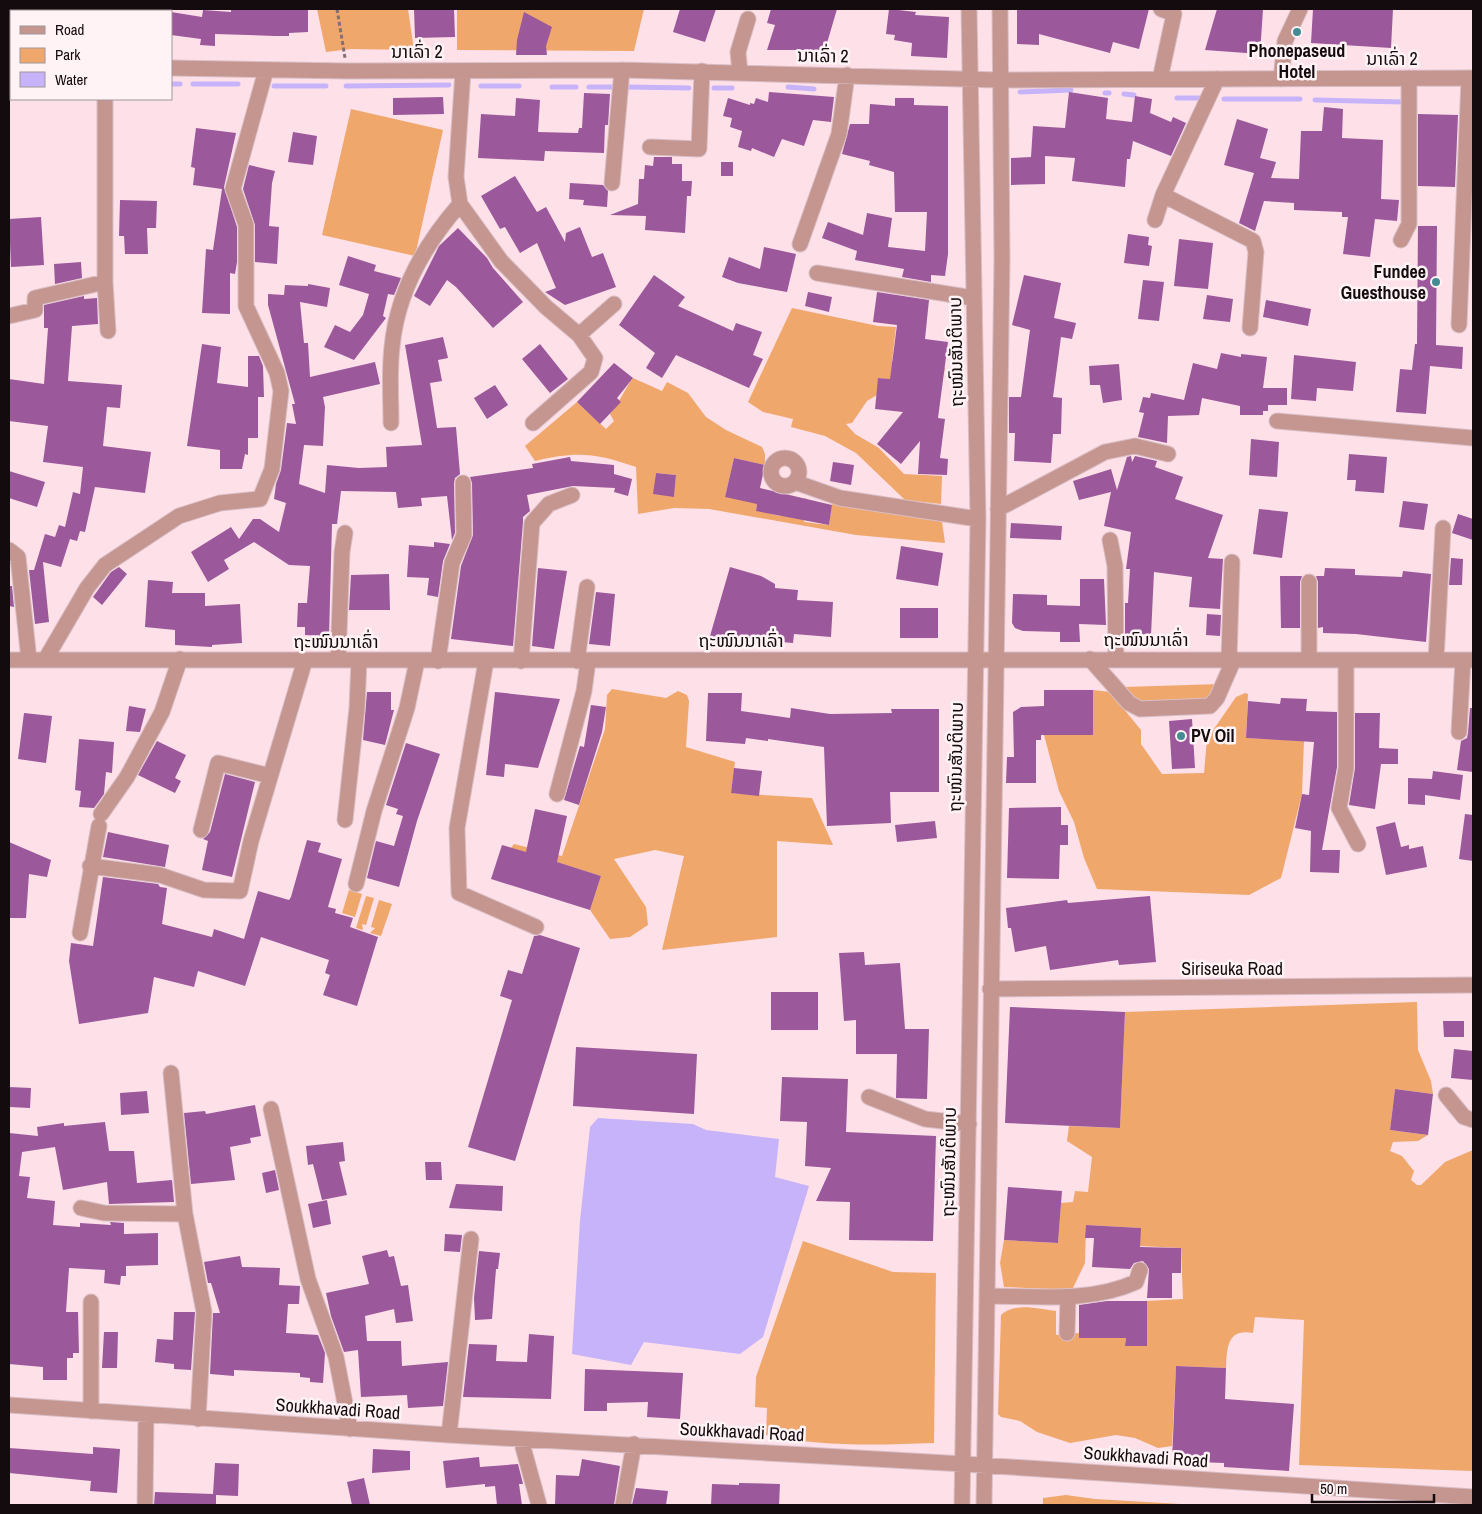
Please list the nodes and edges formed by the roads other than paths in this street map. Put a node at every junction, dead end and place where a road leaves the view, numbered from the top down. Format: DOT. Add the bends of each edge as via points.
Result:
graph roads {
  1 [pos="969,9"];
  2 [pos="1000,9"];
  3 [pos="1161,9"];
  4 [pos="1300,9"];
  5 [pos="748,19"];
  6 [pos="172,68"];
  7 [pos="266,70"];
  8 [pos="622,70"];
  9 [pos="462,71"];
  10 [pos="702,72"];
  11 [pos="740,72"];
  12 [pos="847,75"];
  13 [pos="1409,78"];
  14 [pos="1471,78"];
  15 [pos="1217,79"];
  16 [pos="1281,79"];
  17 [pos="969,80"];
  18 [pos="1000,80"];
  19 [pos="1160,80"];
  20 [pos="105,100"];
  21 [pos="650,147"];
  22 [pos="612,182"];
  23 [pos="1163,195"];
  24 [pos="460,204"];
  25 [pos="1155,220"];
  26 [pos="1402,240"];
  27 [pos="800,244"];
  28 [pos="817,273"];
  29 [pos="105,282"];
  30 [pos="973,298"];
  31 [pos="614,304"];
  32 [pos="9,316"];
  33 [pos="1460,325"];
  34 [pos="1250,328"];
  35 [pos="108,331"];
  36 [pos="579,335"];
  37 [pos="1277,421"];
  38 [pos="390,423"];
  39 [pos="533,423"];
  40 [pos="1473,438"];
  41 [pos="1168,454"];
  42 [pos="796,482"];
  43 [pos="463,483"];
  44 [pos="572,495"];
  45 [pos="998,509"];
  46 [pos="978,519"];
  47 [pos="1443,528"];
  48 [pos="345,533"];
  49 [pos="1110,540"];
  50 [pos="9,550"];
  51 [pos="1232,562"];
  52 [pos="1309,582"];
  53 [pos="587,587"];
  54 [pos="180,659"];
  55 [pos="976,659"];
  56 [pos="996,659"];
  57 [pos="1090,659"];
  58 [pos="1116,659"];
  59 [pos="1231,659"];
  60 [pos="1310,659"];
  61 [pos="9,660"];
  62 [pos="29,660"];
  63 [pos="45,660"];
  64 [pos="305,660"];
  65 [pos="338,660"];
  66 [pos="359,660"];
  67 [pos="1346,660"];
  68 [pos="1436,660"];
  69 [pos="1468,660"];
  70 [pos="418,661"];
  71 [pos="438,661"];
  72 [pos="486,661"];
  73 [pos="521,661"];
  74 [pos="583,661"];
  75 [pos="1459,732"];
  76 [pos="270,776"];
  77 [pos="556,794"];
  78 [pos="345,820"];
  79 [pos="201,830"];
  80 [pos="1358,844"];
  81 [pos="90,866"];
  82 [pos="356,884"];
  83 [pos="536,927"];
  84 [pos="80,933"];
  85 [pos="1473,986"];
  86 [pos="990,990"];
  87 [pos="171,1073"];
  88 [pos="1446,1095"];
  89 [pos="869,1098"];
  90 [pos="271,1109"];
  91 [pos="1473,1120"];
  92 [pos="969,1124"];
  93 [pos="81,1208"];
  94 [pos="185,1214"];
  95 [pos="471,1239"];
  96 [pos="1140,1270"];
  97 [pos="987,1296"];
  98 [pos="1068,1297"];
  99 [pos="91,1302"];
  100 [pos="1067,1333"];
  101 [pos="9,1405"];
  102 [pos="91,1411"];
  103 [pos="146,1415"];
  104 [pos="198,1419"];
  105 [pos="350,1428"];
  106 [pos="449,1435"];
  107 [pos="521,1440"];
  108 [pos="634,1444"];
  109 [pos="964,1464"];
  110 [pos="985,1465"];
  111 [pos="1473,1497"];
  112 [pos="145,1505"];
  113 [pos="539,1505"];
  114 [pos="622,1505"];
  115 [pos="962,1505"];
  116 [pos="984,1505"];
  1 -- 17 [label="street, ຖະໜົນສັນຕິພາບ"];
  2 -- 18 [label="street"];
  3 -- 19 [label="street" via="1174,14"];
  4 -- 16 [label="street" via="1285,41"];
  5 -- 11 [label="street" via="738,52"];
  6 -- 7 [label="street, ນາເລົ່າ 2"];
  7 -- 9 [label="street, ນາເລົ່າ 2"];
  7 -- 63 [label="street" via="233,189 246,225 246,306 277,372 281,391 272,469 260,499 220,504 179,516 105,565 87,588"];
  8 -- 9 [label="street, ນາເລົ່າ 2"];
  8 -- 10 [label="street, ນາເລົ່າ 2"];
  8 -- 22 [label="street"];
  9 -- 24 [label="street" via="456,176"];
  10 -- 11 [label="street, ນາເລົ່າ 2"];
  10 -- 21 [label="street" via="700,149"];
  11 -- 12 [label="street, ນາເລົ່າ 2"];
  12 -- 17 [label="street, ນາເລົ່າ 2"];
  12 -- 27 [label="street" via="839,134"];
  13 -- 14 [label="street, ນາເລົ່າ 2"];
  13 -- 16 [label="street, ນາເລົ່າ 2"];
  13 -- 26 [label="street" via="1409,224"];
  14 -- 33 [label="street"];
  15 -- 16 [label="street, ນາເລົ່າ 2"];
  15 -- 19 [label="street, ນາເລົ່າ 2"];
  15 -- 23 [label="street"];
  17 -- 18 [label="street, ນາເລົ່າ 2"];
  17 -- 30 [label="street, ຖະໜົນສັນຕິພາບ"];
  18 -- 19 [label="street, ນາເລົ່າ 2"];
  18 -- 45 [label="street" via="1002,259"];
  20 -- 29 [label="street"];
  23 -- 25 [label="street"];
  23 -- 34 [label="street" via="1253,241 1256,252"];
  24 -- 36 [label="street" via="501,261"];
  24 -- 38 [label="street" via="421,258 399,306 392,347"];
  28 -- 30 [label="street"];
  29 -- 32 [label="street" via="35,298 35,310"];
  29 -- 35 [label="street"];
  30 -- 46 [label="street, ຖະໜົນສັນຕິພາບ"];
  31 -- 36 [label="street"];
  36 -- 39 [label="street" via="594,358 592,372"];
  37 -- 40 [label="street"];
  41 -- 45 [label="street" via="1135,446 1105,452"];
  42 -- 46 [label="street" via="840,498"];
  43 -- 71 [label="street" via="464,535 452,563"];
  44 -- 73 [label="street" via="549,504 532,523"];
  45 -- 56 [label="street"];
  46 -- 55 [label="street, ຖະໜົນສັນຕິພາບ"];
  47 -- 68 [label="street"];
  48 -- 65 [label="street"];
  49 -- 58 [label="street" via="1115,566"];
  50 -- 62 [label="street" via="18,557"];
  51 -- 59 [label="street"];
  52 -- 60 [label="street"];
  53 -- 74 [label="street"];
  54 -- 63 [label="street, ຖະໜົນນາເລົ່າ"];
  54 -- 64 [label="street, ຖະໜົນນາເລົ່າ"];
  54 -- 81 [label="street" via="162,712 100,820"];
  55 -- 56 [label="street, ຖະໜົນນາເລົ່າ"];
  55 -- 74 [label="street, ຖະໜົນນາເລົ່າ"];
  55 -- 92 [label="street, ຖະໜົນສັນຕິພາບ"];
  56 -- 57 [label="street, ຖະໜົນນາເລົ່າ"];
  56 -- 86 [label="street"];
  57 -- 58 [label="street, ຖະໜົນນາເລົ່າ"];
  57 -- 59 [label="street" via="1129,703 1140,709 1210,706 1217,698"];
  58 -- 59 [label="street, ຖະໜົນນາເລົ່າ"];
  59 -- 60 [label="street, ຖະໜົນນາເລົ່າ"];
  60 -- 67 [label="street, ຖະໜົນນາເລົ່າ"];
  61 -- 62 [label="street, ຖະໜົນນາເລົ່າ"];
  62 -- 63 [label="street, ຖະໜົນນາເລົ່າ"];
  64 -- 65 [label="street, ຖະໜົນນາເລົ່າ"];
  64 -- 76 [label="street"];
  65 -- 66 [label="street, ຖະໜົນນາເລົ່າ"];
  66 -- 70 [label="street, ຖະໜົນນາເລົ່າ"];
  66 -- 78 [label="street"];
  67 -- 68 [label="street, ຖະໜົນນາເລົ່າ"];
  67 -- 80 [label="street" via="1346,768 1339,808"];
  68 -- 69 [label="street, ຖະໜົນນາເລົ່າ"];
  69 -- 75 [label="street"];
  70 -- 71 [label="street, ຖະໜົນນາເລົ່າ"];
  70 -- 82 [label="street"];
  71 -- 72 [label="street, ຖະໜົນນາເລົ່າ"];
  72 -- 73 [label="street, ຖະໜົນນາເລົ່າ"];
  72 -- 83 [label="street" via="457,828 459,893"];
  73 -- 74 [label="street, ຖະໜົນນາເລົ່າ"];
  74 -- 77 [label="street" via="584,691"];
  76 -- 79 [label="street" via="218,762"];
  76 -- 81 [label="street" via="240,891 204,890 160,875"];
  81 -- 84 [label="street"];
  85 -- 86 [label="street, Siriseuka Road"];
  86 -- 97 [label="street"];
  87 -- 94 [label="street"];
  88 -- 91 [label="street" via="1464,1117"];
  89 -- 92 [label="street" via="924,1119"];
  90 -- 105 [label="street" via="308,1279 336,1357"];
  92 -- 109 [label="street, ຖະໜົນສັນຕິພາບ"];
  93 -- 94 [label="street" via="104,1213"];
  94 -- 104 [label="street" via="204,1312"];
  95 -- 106 [label="street"];
  96 -- 98 [label="street" via="1136,1282 1124,1288"];
  97 -- 98 [label="street"];
  97 -- 110 [label="street"];
  98 -- 100 [label="street"];
  99 -- 102 [label="street"];
  101 -- 102 [label="street, Soukkhavadi Road"];
  102 -- 103 [label="street, Soukkhavadi Road"];
  103 -- 104 [label="street, Soukkhavadi Road"];
  103 -- 112 [label="street"];
  104 -- 105 [label="street, Soukkhavadi Road"];
  105 -- 106 [label="street, Soukkhavadi Road"];
  106 -- 107 [label="street, Soukkhavadi Road"];
  107 -- 108 [label="street, Soukkhavadi Road"];
  107 -- 113 [label="street"];
  108 -- 109 [label="street, Soukkhavadi Road"];
  108 -- 114 [label="street"];
  109 -- 110 [label="street, Soukkhavadi Road"];
  109 -- 115 [label="street, ຖະໜົນສັນຕິພາບ"];
  110 -- 111 [label="street, Soukkhavadi Road"];
  110 -- 116 [label="street"];
}
